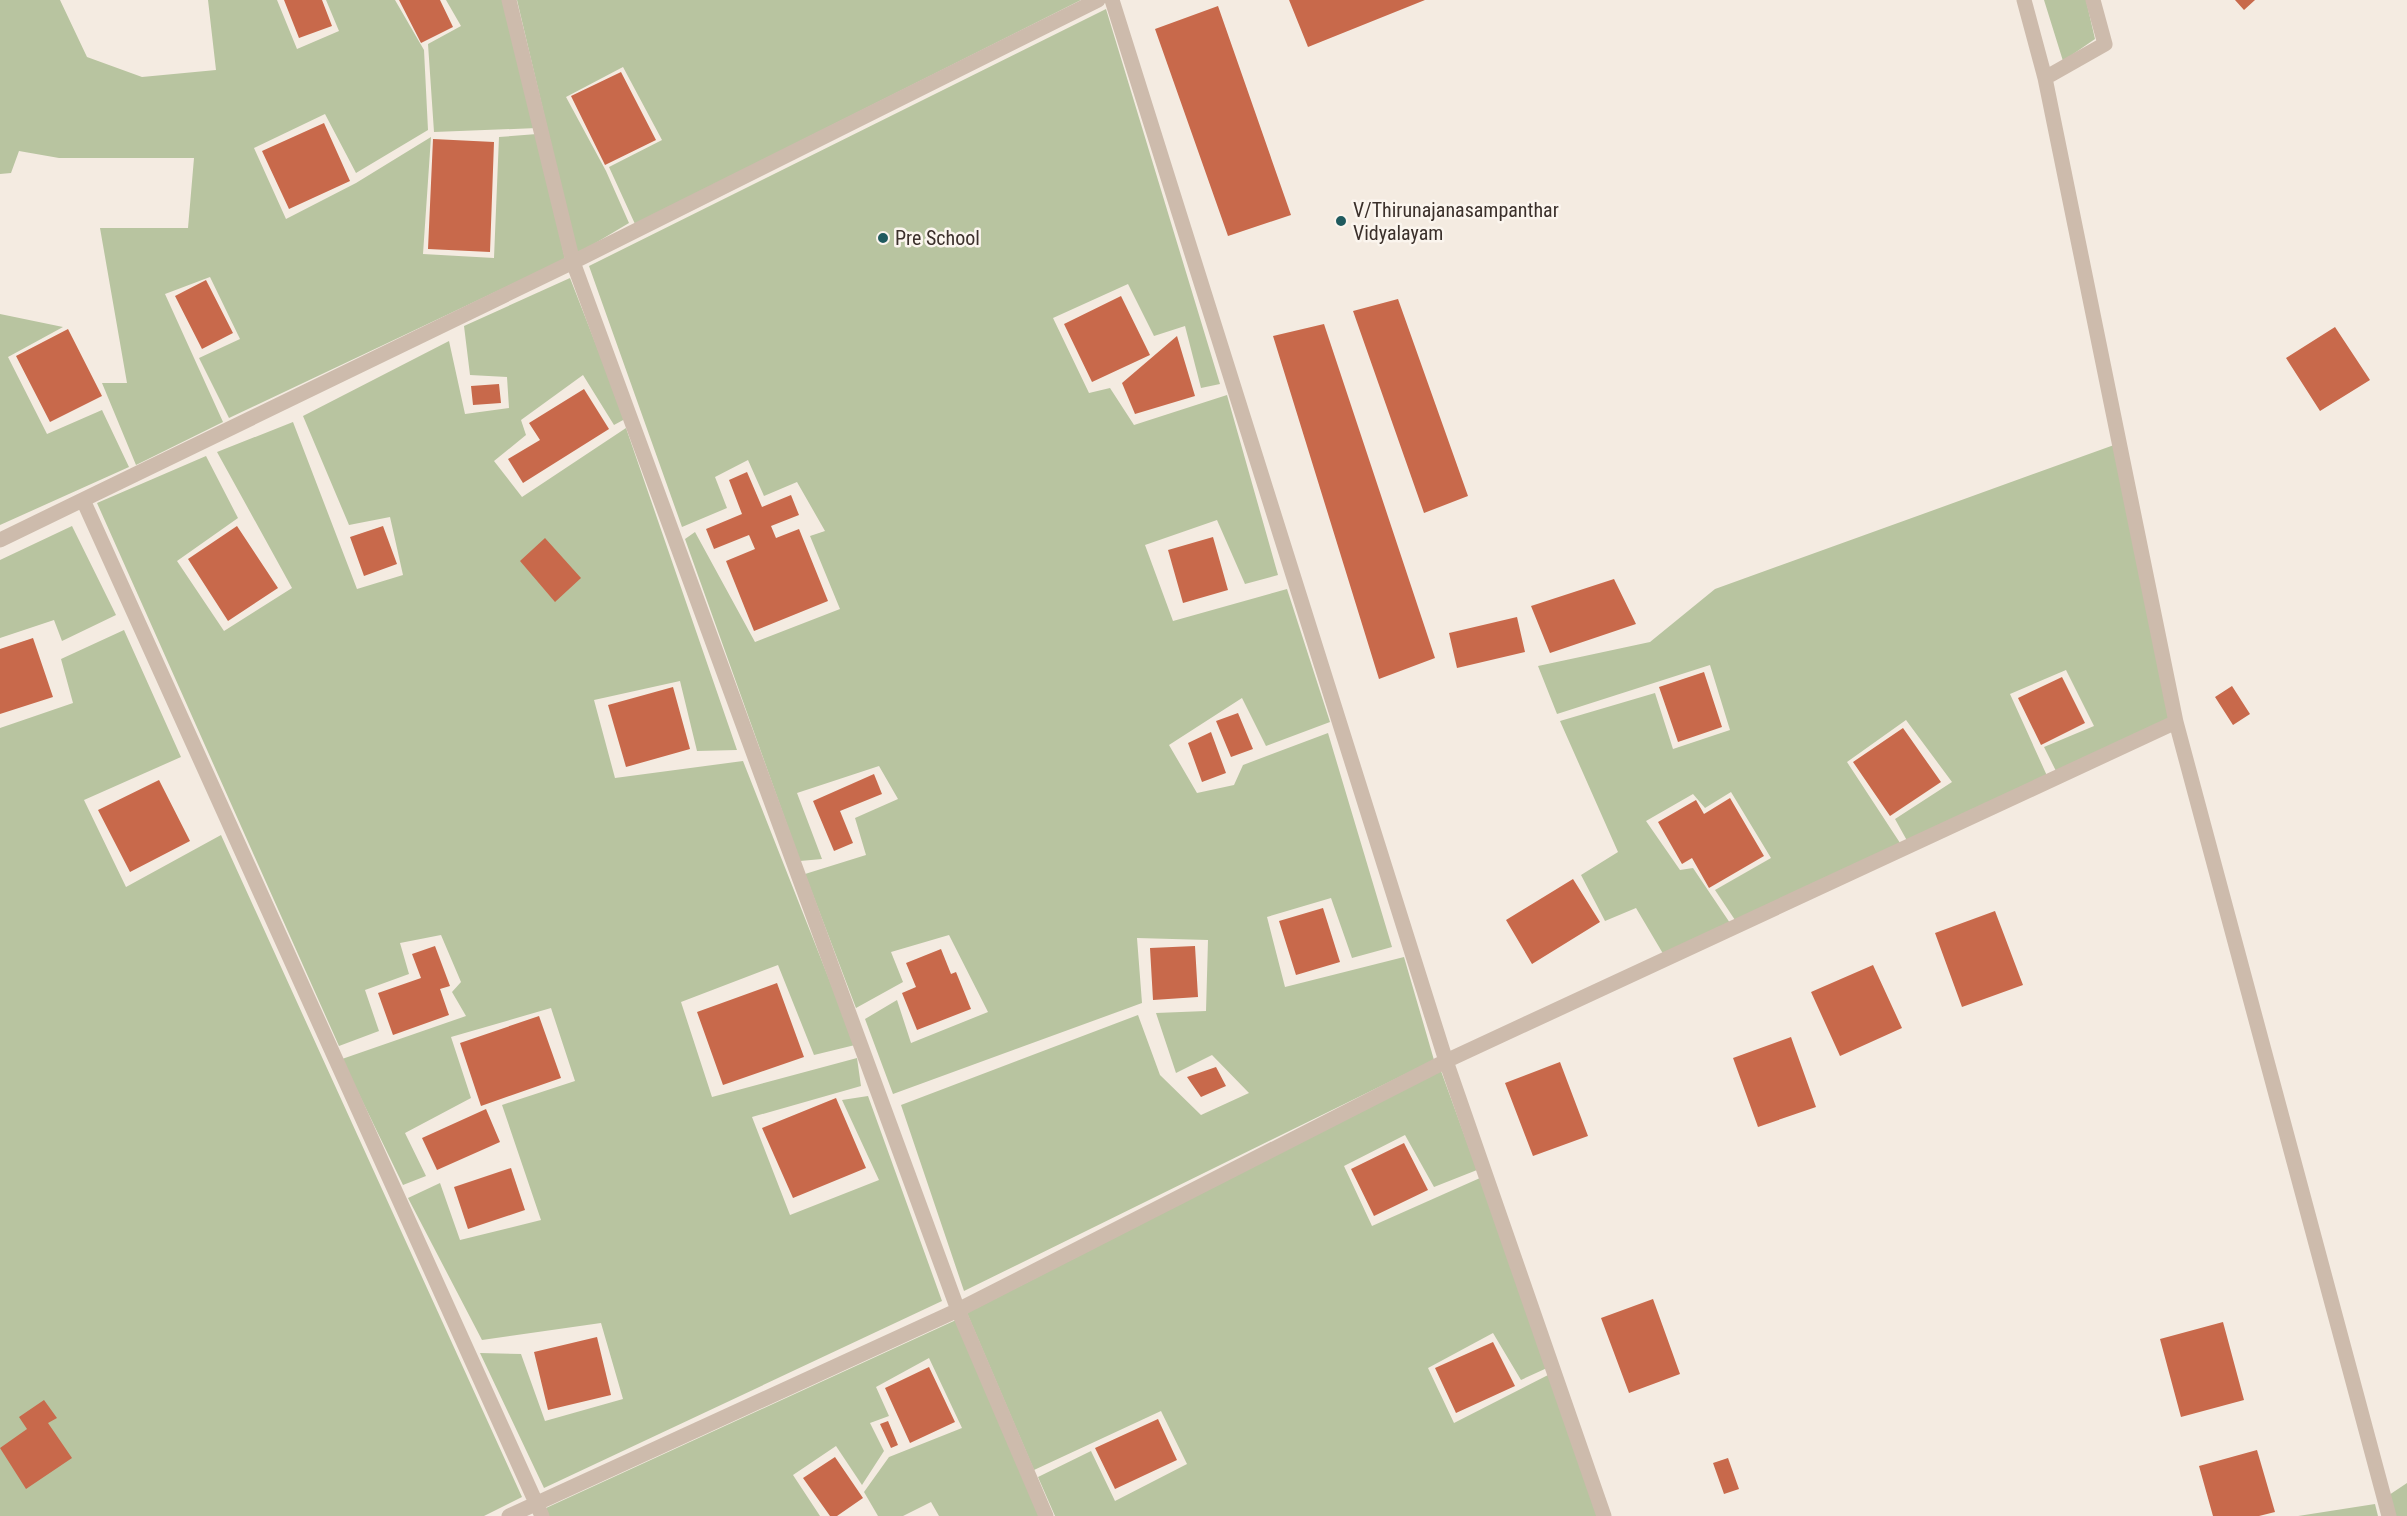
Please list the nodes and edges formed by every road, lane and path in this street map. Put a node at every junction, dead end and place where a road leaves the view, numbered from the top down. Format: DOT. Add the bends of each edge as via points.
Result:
graph roads {
  1 [pos="509,0"];
  2 [pos="1098,0"];
  3 [pos="1112,0"];
  4 [pos="2024,0"];
  5 [pos="2094,0"];
  6 [pos="2045,78"];
  7 [pos="573,261"];
  8 [pos="83,500"];
  9 [pos="0,540"];
  10 [pos="2176,722"];
  11 [pos="1446,1061"];
  12 [pos="958,1310"];
  13 [pos="540,1509"];
  14 [pos="509,1516"];
  15 [pos="1046,1516"];
  16 [pos="1604,1516"];
  17 [pos="2389,1516"];
  1 -- 7 [label="street"];
  2 -- 7 [label="street"];
  3 -- 11 [label="street"];
  4 -- 6 [label="street"];
  5 -- 6 [label="street" via="2105,44"];
  6 -- 10 [label="street"];
  7 -- 8 [label="street"];
  7 -- 12 [label="street"];
  8 -- 9 [label="street"];
  8 -- 13 [label="street"];
  10 -- 11 [label="street"];
  10 -- 17 [label="street"];
  11 -- 12 [label="street"];
  11 -- 16 [label="street"];
  12 -- 13 [label="street"];
  12 -- 15 [label="street"];
  13 -- 14 [label="street"];
}
